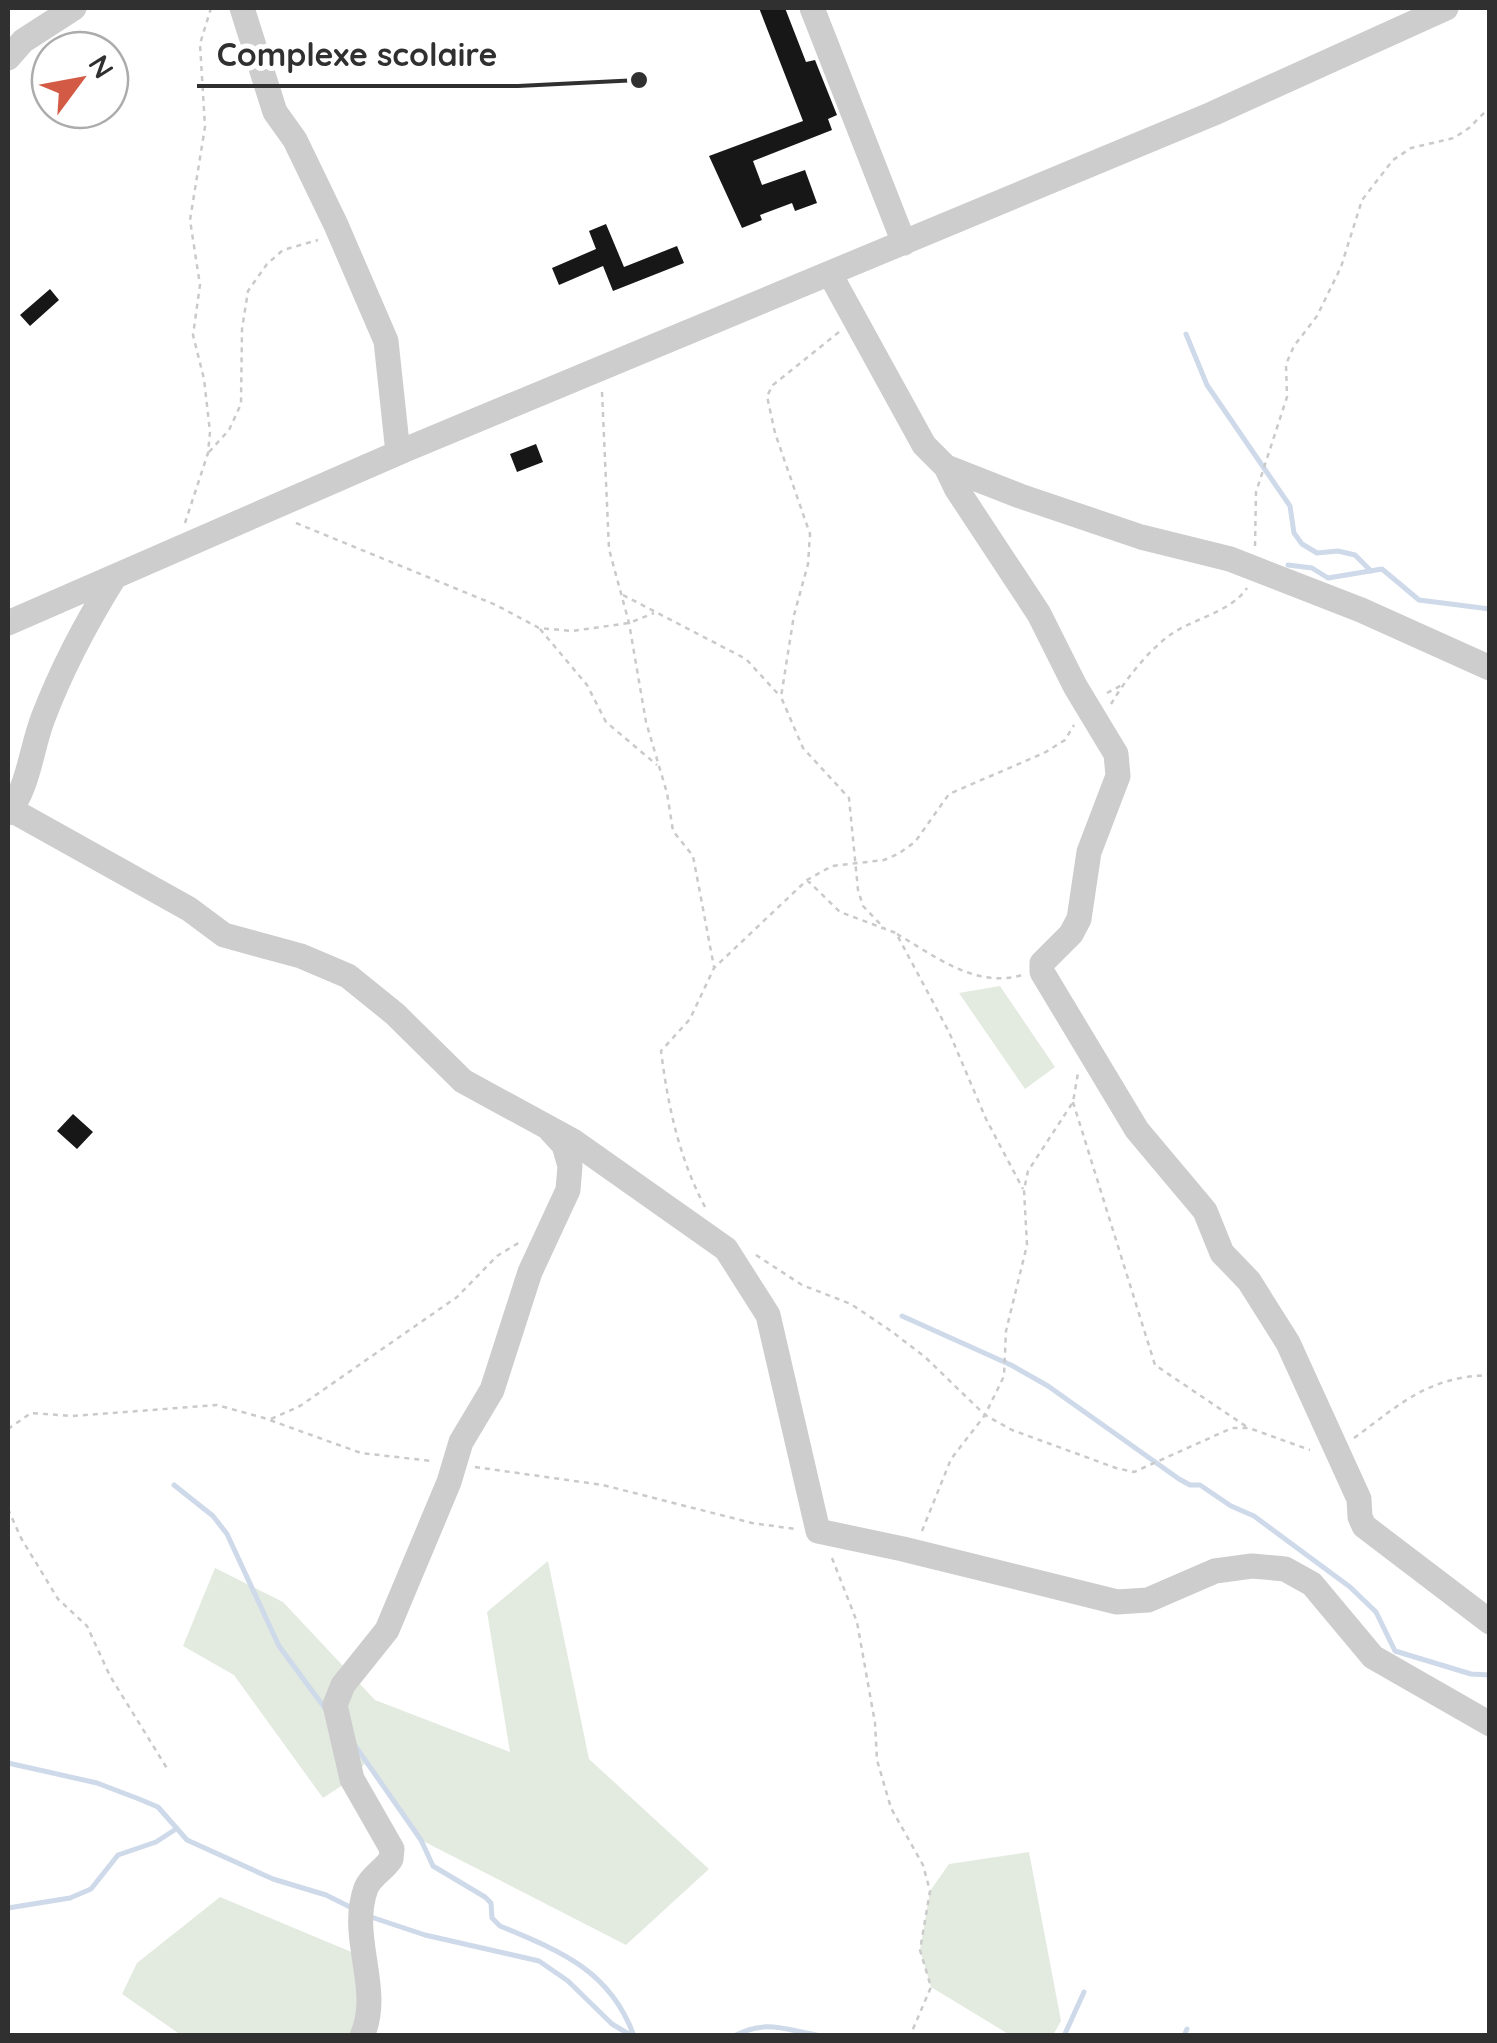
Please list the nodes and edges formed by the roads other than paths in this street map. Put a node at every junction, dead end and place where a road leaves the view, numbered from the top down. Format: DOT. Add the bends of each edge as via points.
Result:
graph roads {
  1 [pos="74,8"];
  2 [pos="242,8"];
  3 [pos="812,8"];
  4 [pos="1446,8"];
  5 [pos="8,58"];
  6 [pos="904,243"];
  7 [pos="830,274"];
  8 [pos="398,454"];
  9 [pos="946,467"];
  10 [pos="114,578"];
  11 [pos="8,623"];
  12 [pos="1490,668"];
  13 [pos="8,810"];
  14 [pos="548,1127"];
  15 [pos="1490,1622"];
  16 [pos="1490,1724"];
  17 [pos="362,2036"];
  1 -- 5 [label="street"];
  2 -- 8 [label="street" via="275,112 295,140 386,341"];
  3 -- 6 [label="street"];
  4 -- 6 [label="street"];
  6 -- 7 [label="street"];
  7 -- 8 [label="street"];
  7 -- 9 [label="street" via="924,445"];
  8 -- 10 [label="street"];
  9 -- 12 [label="street" via="1141,537 1230,558"];
  9 -- 15 [label="street" via="1039,614 1116,754 1118,776 1089,852 1078,919 1042,963 1042,972 1137,1130 1205,1211 1222,1253 1249,1281 1288,1343 1359,1500 1364,1526"];
  10 -- 11 [label="street"];
  10 -- 13 [label="street" via="80,630 20,796"];
  13 -- 14 [label="street" via="224,935 348,976 463,1081"];
  14 -- 16 [label="street" via="726,1249 768,1315 818,1531 1117,1602 1148,1600 1215,1572 1284,1569 1312,1584 1373,1657"];
  14 -- 17 [label="street" via="564,1145 568,1190 530,1272 492,1390 462,1442 387,1630 334,1705 352,1779 392,1849 392,1859 364,1896 360,1937 370,2000"];
}
